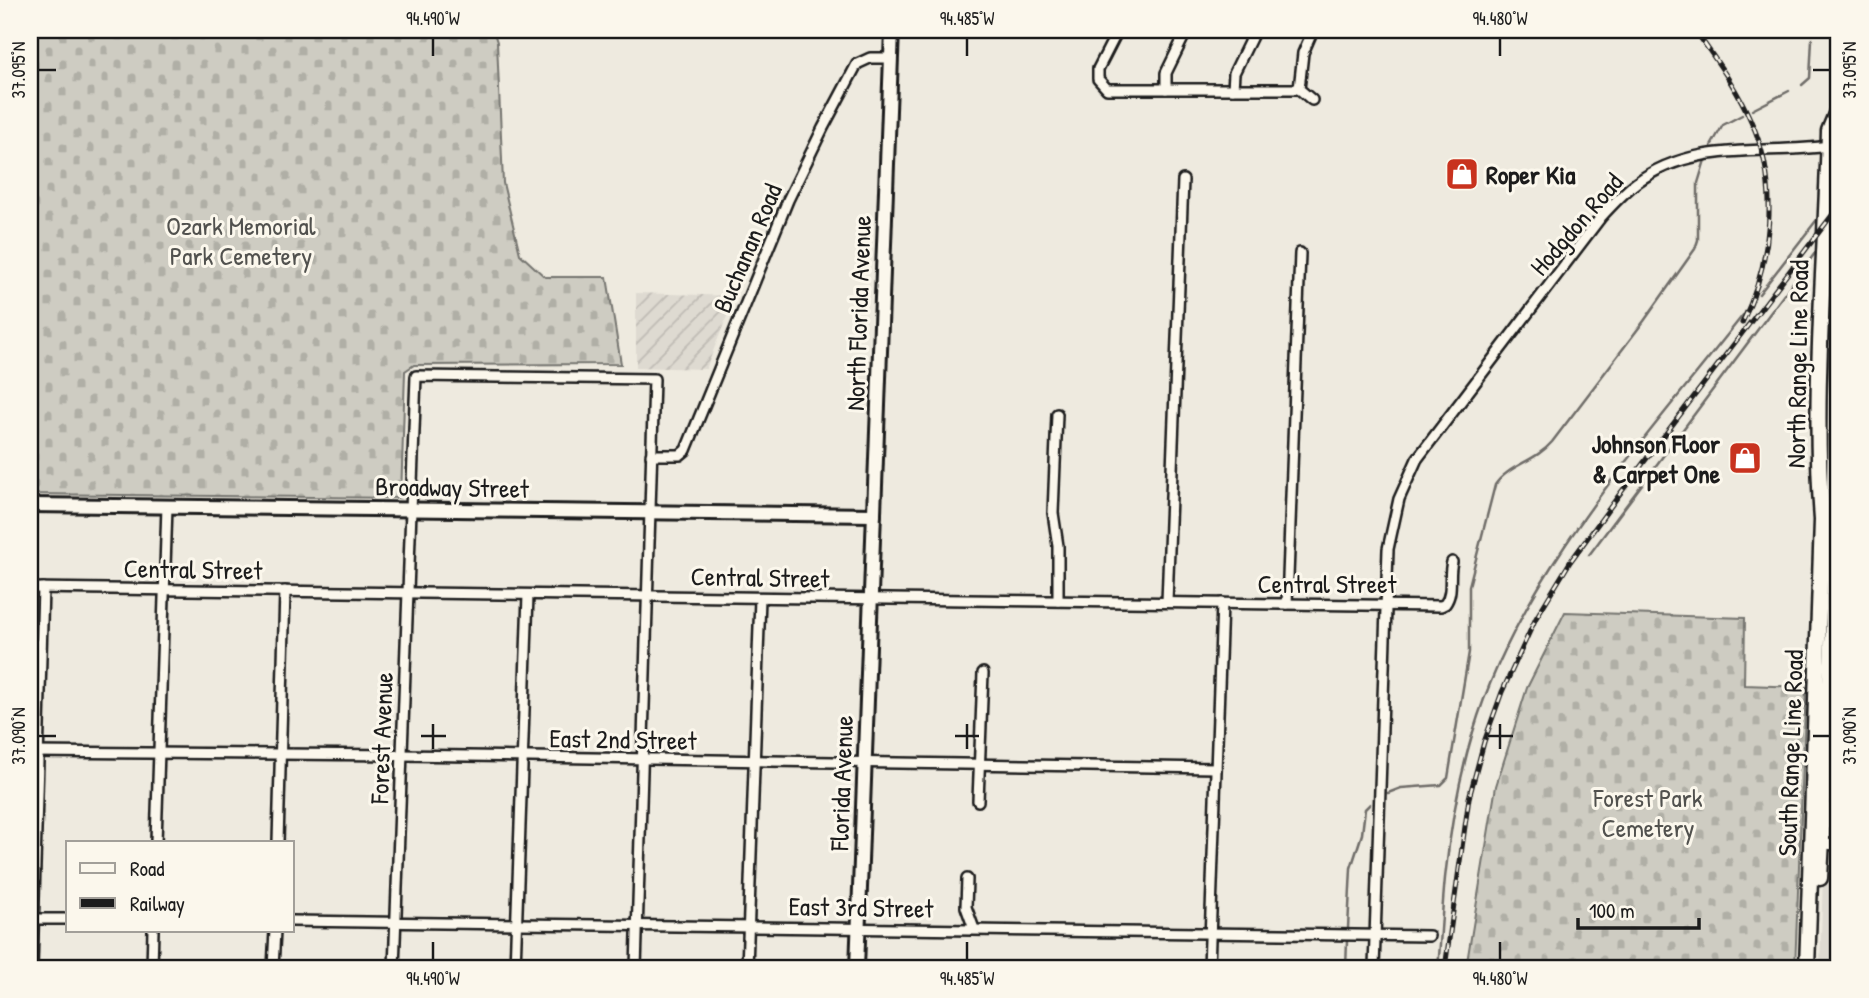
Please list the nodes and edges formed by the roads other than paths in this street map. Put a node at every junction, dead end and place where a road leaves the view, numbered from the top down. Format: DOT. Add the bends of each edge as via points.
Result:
graph roads {
  1 [pos="891,30"];
  2 [pos="1118,30"];
  3 [pos="1187,30"];
  4 [pos="1255,30"];
  5 [pos="1313,30"];
  6 [pos="865,48"];
  7 [pos="890,58"];
  8 [pos="855,67"];
  9 [pos="1166,89"];
  10 [pos="1233,89"];
  11 [pos="1299,89"];
  12 [pos="1312,100"];
  13 [pos="1839,107"];
  14 [pos="1829,146"];
  15 [pos="1183,180"];
  16 [pos="1832,239"];
  17 [pos="1300,253"];
  18 [pos="1824,258"];
  19 [pos="1839,258"];
  20 [pos="1839,278"];
  21 [pos="1837,390"];
  22 [pos="1057,414"];
  23 [pos="651,454"];
  24 [pos="30,505"];
  25 [pos="167,506"];
  26 [pos="410,509"];
  27 [pos="649,512"];
  28 [pos="874,515"];
  29 [pos="1452,562"];
  30 [pos="30,588"];
  31 [pos="43,588"];
  32 [pos="163,589"];
  33 [pos="285,591"];
  34 [pos="406,593"];
  35 [pos="528,595"];
  36 [pos="648,597"];
  37 [pos="760,598"];
  38 [pos="871,599"];
  39 [pos="1058,601"];
  40 [pos="1167,602"];
  41 [pos="1223,603"];
  42 [pos="1287,604"];
  43 [pos="1386,604"];
  44 [pos="1833,624"];
  45 [pos="983,673"];
  46 [pos="34,752"];
  47 [pos="159,753"];
  48 [pos="281,755"];
  49 [pos="401,755"];
  50 [pos="521,758"];
  51 [pos="642,760"];
  52 [pos="754,762"];
  53 [pos="865,764"];
  54 [pos="979,765"];
  55 [pos="1216,768"];
  56 [pos="978,801"];
  57 [pos="156,841"];
  58 [pos="278,841"];
  59 [pos="1822,844"];
  60 [pos="1839,845"];
  61 [pos="967,879"];
  62 [pos="32,919"];
  63 [pos="66,919"];
  64 [pos="294,921"];
  65 [pos="396,922"];
  66 [pos="517,924"];
  67 [pos="637,925"];
  68 [pos="749,926"];
  69 [pos="859,928"];
  70 [pos="974,929"];
  71 [pos="153,932"];
  72 [pos="275,932"];
  73 [pos="1210,932"];
  74 [pos="1376,935"];
  75 [pos="1429,936"];
  76 [pos="33,968"];
  77 [pos="152,968"];
  78 [pos="274,968"];
  79 [pos="394,968"];
  80 [pos="515,968"];
  81 [pos="636,968"];
  82 [pos="747,968"];
  83 [pos="857,968"];
  84 [pos="1209,968"];
  85 [pos="1374,968"];
  86 [pos="1807,968"];
  87 [pos="1815,968"];
  1 -- 7 [label="street, North Florida Avenue"];
  2 -- 9 [label="street" via="1098,69 1102,85 1107,89"];
  3 -- 9 [label="street" via="1166,73"];
  4 -- 10 [label="street" via="1234,73"];
  5 -- 11 [label="street" via="1303,52"];
  6 -- 8 [label="street"];
  7 -- 8 [label="street" via="866,59"];
  7 -- 28 [label="street, North Florida Avenue"];
  8 -- 23 [label="street, Buchanan Road" via="788,200 687,450 680,455"];
  9 -- 10 [label="street"];
  10 -- 11 [label="street"];
  11 -- 12 [label="street"];
  13 -- 14 [label="main road, North Range Line Road" via="1829,131"];
  14 -- 16 [label="main road, North Range Line Road"];
  14 -- 43 [label="street, Hodgdon Road" via="1703,154 1665,166 1635,183 1601,217 1417,460 1403,486 1389,539"];
  15 -- 40 [label="street"];
  16 -- 18 [label="main road, North Range Line Road"];
  17 -- 42 [label="street"];
  18 -- 19 [label="street"];
  18 -- 44 [label="main road, North Range Line Road" via="1818,461"];
  20 -- 21 [label="main road, North Range Line Road"];
  21 -- 44 [label="main road, North Range Line Road"];
  22 -- 39 [label="street" via="1053,513"];
  23 -- 26 [label="street, Forest Avenue" via="654,379 416,376"];
  23 -- 27 [label="street"];
  24 -- 25 [label="street, Broadway Street"];
  25 -- 26 [label="street, Broadway Street"];
  25 -- 32 [label="street"];
  26 -- 27 [label="street, Broadway Street"];
  26 -- 34 [label="street, Forest Avenue"];
  27 -- 28 [label="street, Broadway Street"];
  27 -- 36 [label="street"];
  28 -- 38 [label="street, North Florida Avenue"];
  29 -- 43 [label="street, Central Street" via="1450,596 1445,604"];
  30 -- 31 [label="street, Central Street"];
  31 -- 32 [label="street, Central Street"];
  31 -- 46 [label="street"];
  32 -- 33 [label="street, Central Street"];
  32 -- 47 [label="street"];
  33 -- 34 [label="street, Central Street"];
  33 -- 48 [label="street"];
  34 -- 35 [label="street, Central Street"];
  34 -- 49 [label="street, Forest Avenue"];
  35 -- 36 [label="street, Central Street"];
  35 -- 50 [label="street"];
  36 -- 37 [label="street, Central Street"];
  36 -- 51 [label="street"];
  37 -- 38 [label="street, Central Street"];
  37 -- 52 [label="street"];
  38 -- 39 [label="street, Central Street"];
  38 -- 53 [label="street, Florida Avenue"];
  39 -- 40 [label="street, Central Street"];
  40 -- 41 [label="street, Central Street"];
  41 -- 42 [label="street, Central Street"];
  41 -- 55 [label="street"];
  42 -- 43 [label="street, Central Street"];
  43 -- 74 [label="street, Hodgdon Road"];
  44 -- 59 [label="main road, South Range Line Road"];
  44 -- 86 [label="main road, South Range Line Road"];
  45 -- 54 [label="street"];
  46 -- 47 [label="street, East 2nd Street"];
  46 -- 62 [label="street"];
  47 -- 48 [label="street, East 2nd Street"];
  47 -- 57 [label="street"];
  48 -- 49 [label="street, East 2nd Street"];
  48 -- 58 [label="street"];
  49 -- 50 [label="street, East 2nd Street"];
  49 -- 65 [label="street, Forest Avenue"];
  50 -- 51 [label="street, East 2nd Street"];
  50 -- 66 [label="street"];
  51 -- 52 [label="street, East 2nd Street"];
  51 -- 67 [label="street"];
  52 -- 53 [label="street, East 2nd Street"];
  52 -- 68 [label="street"];
  53 -- 54 [label="street, East 2nd Street"];
  53 -- 69 [label="street, Florida Avenue"];
  54 -- 55 [label="street, East 2nd Street"];
  54 -- 56 [label="street"];
  55 -- 73 [label="street"];
  59 -- 60 [label="street"];
  59 -- 87 [label="main road, South Range Line Road"];
  61 -- 70 [label="street" via="966,907"];
  62 -- 63 [label="street"];
  62 -- 76 [label="street"];
  64 -- 65 [label="street, East 3rd Street"];
  65 -- 66 [label="street, East 3rd Street"];
  65 -- 79 [label="street, Forest Avenue"];
  66 -- 67 [label="street, East 3rd Street"];
  66 -- 80 [label="street"];
  67 -- 68 [label="street, East 3rd Street"];
  67 -- 81 [label="street"];
  68 -- 69 [label="street, East 3rd Street"];
  68 -- 82 [label="street"];
  69 -- 70 [label="street, East 3rd Street"];
  69 -- 83 [label="street, Florida Avenue"];
  70 -- 73 [label="street, East 3rd Street"];
  71 -- 77 [label="street"];
  72 -- 78 [label="street"];
  73 -- 74 [label="street, East 3rd Street"];
  73 -- 84 [label="street"];
  74 -- 75 [label="street, East 3rd Street"];
  74 -- 85 [label="street, Hodgdon Road"];
}
